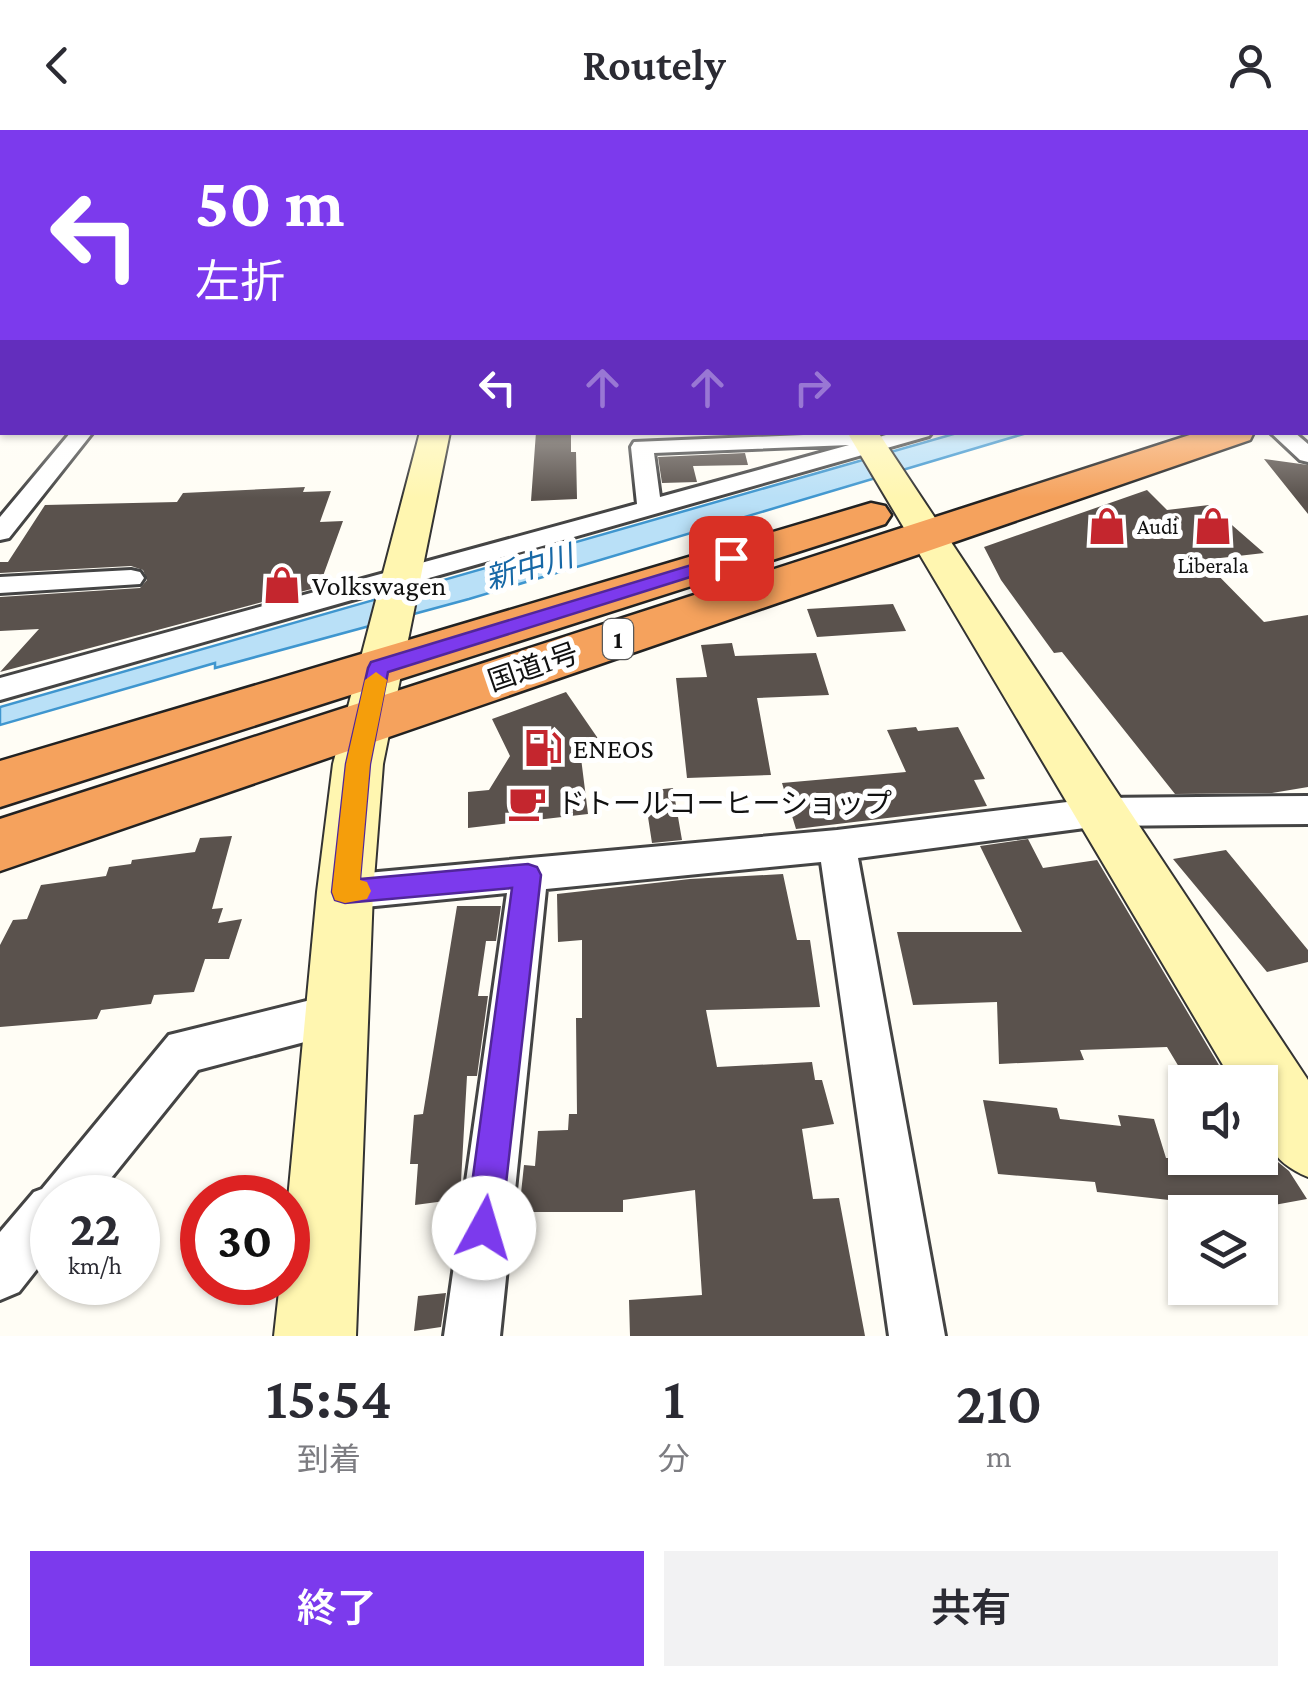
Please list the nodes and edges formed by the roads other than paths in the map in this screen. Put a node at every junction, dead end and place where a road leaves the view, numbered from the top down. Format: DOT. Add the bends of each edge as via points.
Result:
graph roads {
  1 [pos="81,435"];
  2 [pos="434,435"];
  3 [pos="898,435"];
  4 [pos="1129,435"];
  5 [pos="1224,435"];
  6 [pos="1284,435"];
  7 [pos="866,439"];
  8 [pos="1308,455"];
  9 [pos="27,501"];
  10 [pos="0,503"];
  11 [pos="649,507"];
  12 [pos="910,510"];
  13 [pos="0,533"];
  14 [pos="400,576"];
  15 [pos="131,578"];
  16 [pos="0,584"];
  17 [pos="381,659"];
  18 [pos="0,689"];
  19 [pos="367,723"];
  20 [pos="0,784"];
  21 [pos="1308,810"];
  22 [pos="1100,812"];
  23 [pos="836,845"];
  24 [pos="0,846"];
  25 [pos="528,875"];
  26 [pos="345,892"];
  27 [pos="339,1014"];
  28 [pos="1308,1142"];
  29 [pos="82,1175"];
  30 [pos="30,1237"];
  31 [pos="0,1274"];
  32 [pos="314,1336"];
  33 [pos="472,1336"];
  34 [pos="917,1336"];
  1 -- 9 [label="street"];
  2 -- 14 [label="street"];
  3 -- 7 [label="street"];
  4 -- 12 [label="highway, 国道1号 / 1"];
  5 -- 12 [label="highway, 国道1号 / 1"];
  6 -- 8 [label="street"];
  7 -- 11 [label="street"];
  7 -- 11 [label="street" via="642,447"];
  7 -- 12 [label="street"];
  9 -- 10 [label="street"];
  9 -- 13 [label="street"];
  11 -- 14 [label="street"];
  12 -- 17 [label="highway, 国道1号 / 1"];
  12 -- 19 [label="highway, 国道1号 / 1"];
  12 -- 22 [label="street"];
  14 -- 17 [label="street"];
  14 -- 18 [label="street"];
  15 -- 16 [label="street"];
  17 -- 19 [label="street"];
  17 -- 20 [label="highway, 国道1号 / 1"];
  19 -- 24 [label="highway, 国道1号 / 1"];
  19 -- 26 [label="street"];
  21 -- 22 [label="street"];
  22 -- 23 [label="street"];
  22 -- 28 [label="street"];
  23 -- 25 [label="street"];
  23 -- 34 [label="street"];
  25 -- 26 [label="street"];
  25 -- 33 [label="street"];
  26 -- 27 [label="street"];
  27 -- 29 [label="street" via="185,1051"];
  27 -- 32 [label="street"];
  30 -- 31 [label="street"];
}
